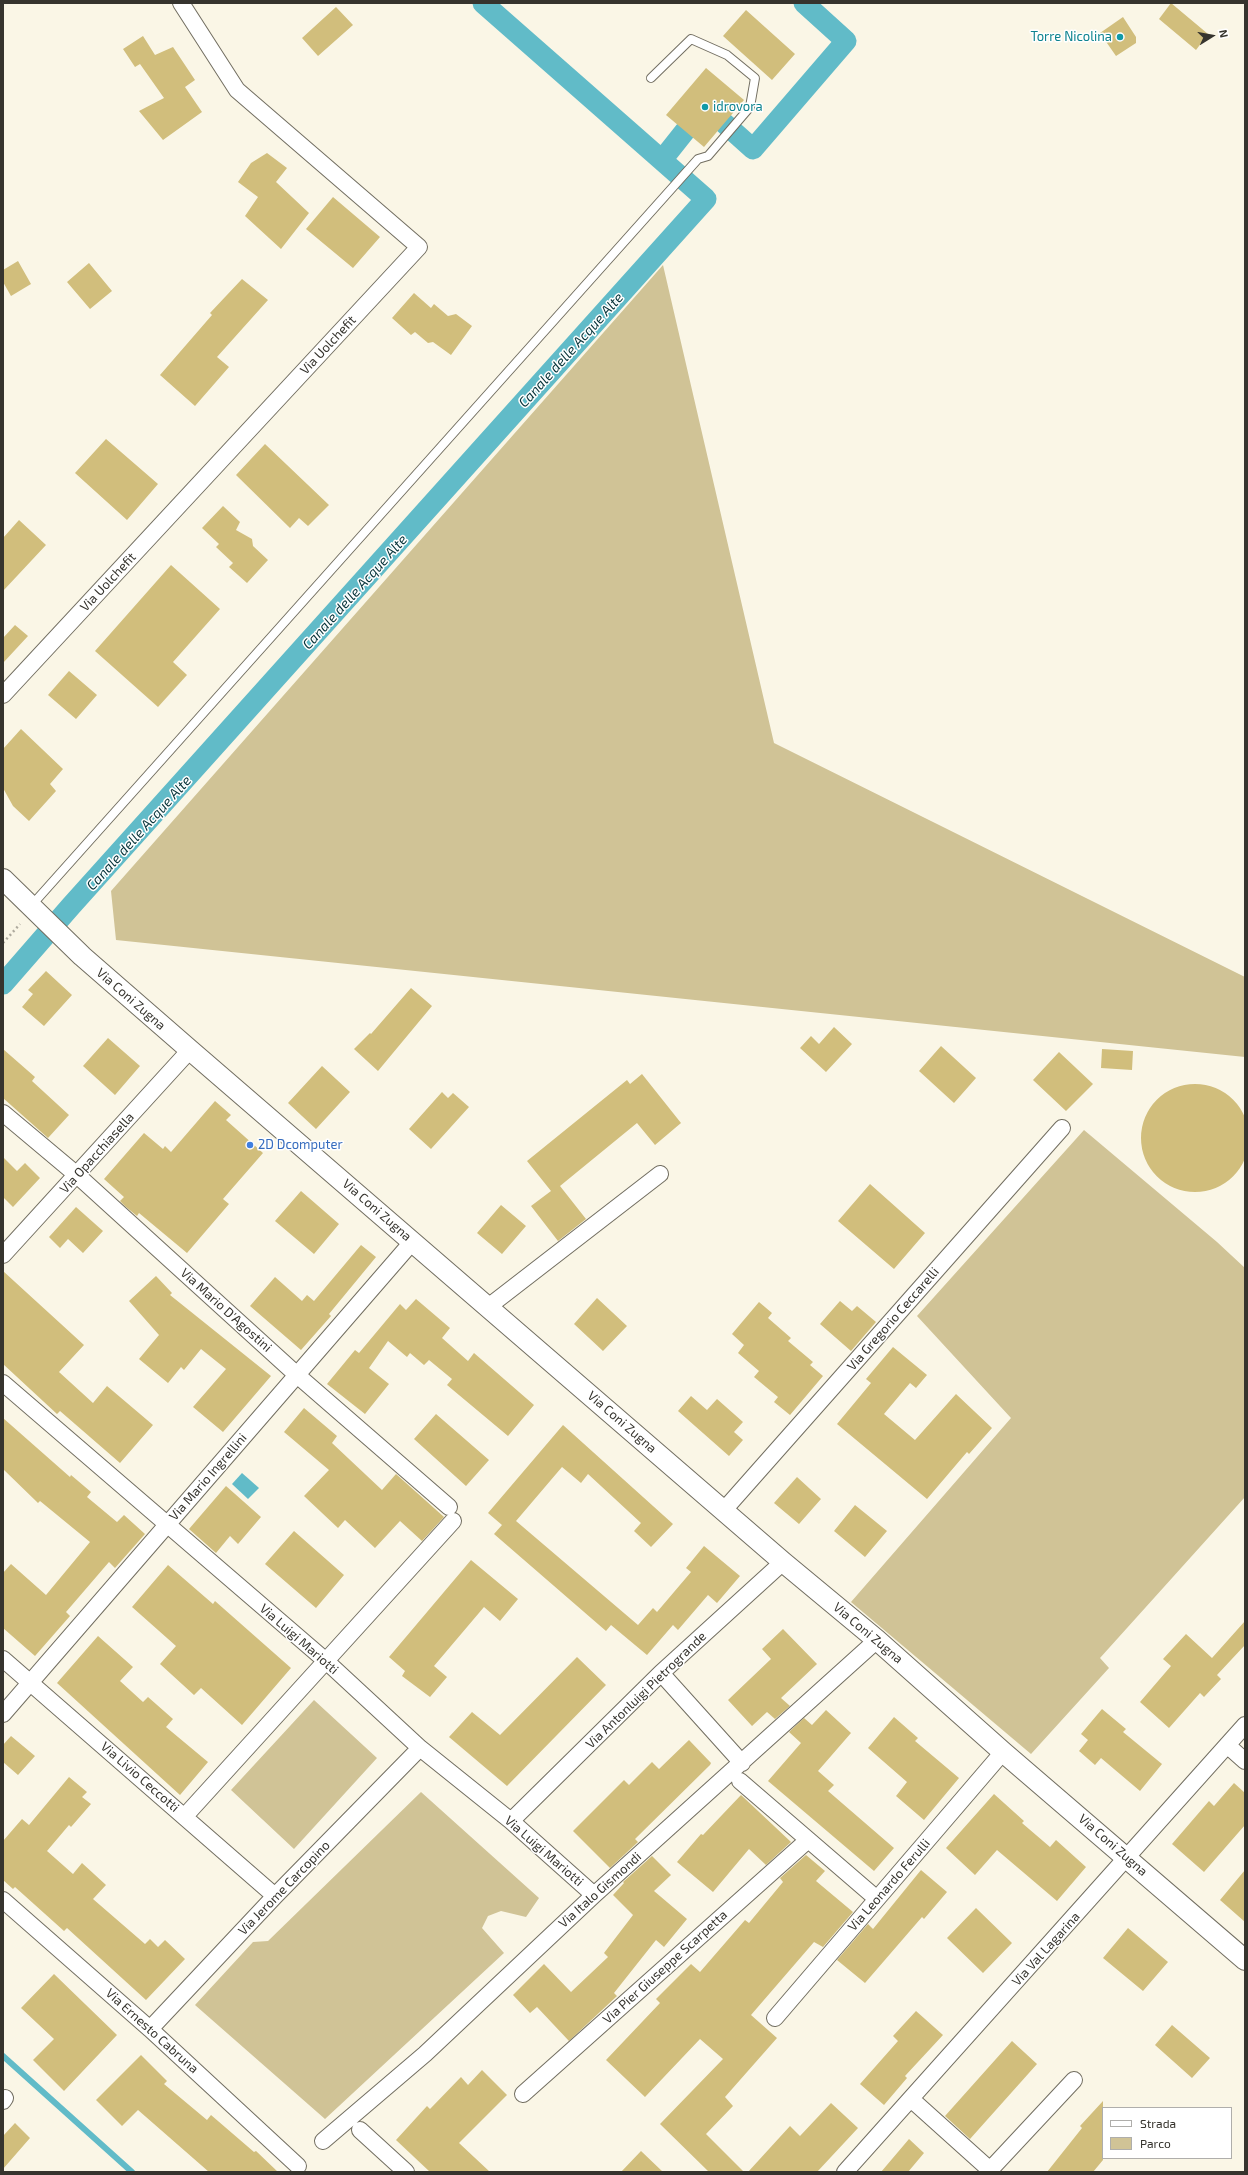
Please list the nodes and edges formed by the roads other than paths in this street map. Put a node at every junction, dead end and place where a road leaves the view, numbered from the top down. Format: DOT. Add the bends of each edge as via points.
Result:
graph roads {
  1 [pos="181,3"];
  2 [pos="651,78"];
  3 [pos="3,695"];
  4 [pos="3,879"];
  5 [pos="30,907"];
  6 [pos="190,1050"];
  7 [pos="3,1113"];
  8 [pos="1062,1128"];
  9 [pos="660,1174"];
  10 [pos="78,1175"];
  11 [pos="413,1241"];
  12 [pos="3,1255"];
  13 [pos="488,1307"];
  14 [pos="297,1375"];
  15 [pos="3,1383"];
  16 [pos="724,1510"];
  17 [pos="167,1525"];
  18 [pos="783,1562"];
  19 [pos="877,1640"];
  20 [pos="3,1659"];
  21 [pos="326,1661"];
  22 [pos="661,1673"];
  23 [pos="30,1683"];
  24 [pos="3,1714"];
  25 [pos="1245,1725"];
  26 [pos="1227,1745"];
  27 [pos="420,1748"];
  28 [pos="1003,1752"];
  29 [pos="1245,1761"];
  30 [pos="742,1763"];
  31 [pos="740,1781"];
  32 [pos="185,1816"];
  33 [pos="511,1821"];
  34 [pos="808,1840"];
  35 [pos="1128,1857"];
  36 [pos="594,1895"];
  37 [pos="275,1896"];
  38 [pos="877,1898"];
  39 [pos="3,1900"];
  40 [pos="1245,1960"];
  41 [pos="775,2018"];
  42 [pos="150,2029"];
  43 [pos="1074,2080"];
  44 [pos="523,2094"];
  45 [pos="911,2099"];
  46 [pos="360,2130"];
  47 [pos="323,2141"];
  48 [pos="298,2166"];
  49 [pos="406,2172"];
  50 [pos="845,2172"];
  1 -- 3 [label="street, Via Uolchefit" via="237,90 419,247"];
  2 -- 5 [label="lane" via="691,39 727,55 755,78 750,107 719,144 708,156 698,159"];
  4 -- 5 [label="street, Via Coni Zugna"];
  5 -- 6 [label="street, Via Coni Zugna"];
  6 -- 10 [label="street, Via Opacchiasella"];
  6 -- 11 [label="street, Via Coni Zugna"];
  7 -- 10 [label="street, Via Mario D'Agostini"];
  8 -- 16 [label="street, Via Gregorio Ceccarelli"];
  9 -- 13 [label="street"];
  10 -- 12 [label="street, Via Opacchiasella"];
  10 -- 14 [label="street, Via Mario D'Agostini"];
  11 -- 13 [label="street, Via Coni Zugna"];
  11 -- 14 [label="street, Via Mario Ingrellini"];
  13 -- 16 [label="street, Via Coni Zugna"];
  14 -- 17 [label="street, Via Mario Ingrellini"];
  14 -- 21 [label="street, Via Mario D'Agostini" via="451,1514"];
  15 -- 17 [label="street, Via Luigi Mariotti"];
  16 -- 18 [label="street, Via Coni Zugna"];
  17 -- 21 [label="street, Via Luigi Mariotti"];
  17 -- 23 [label="street, Via Mario Ingrellini"];
  18 -- 19 [label="street, Via Coni Zugna"];
  18 -- 22 [label="street, Via Antonluigi Pietrogrande"];
  19 -- 28 [label="street, Via Coni Zugna"];
  19 -- 30 [label="street, Via Italo Gismondi"];
  20 -- 23 [label="street, Via Livio Ceccotti"];
  21 -- 27 [label="street, Via Luigi Mariotti"];
  21 -- 32 [label="street"];
  22 -- 30 [label="street"];
  22 -- 33 [label="street, Via Antonluigi Pietrogrande"];
  23 -- 24 [label="street, Via Mario Ingrellini"];
  23 -- 32 [label="street, Via Livio Ceccotti"];
  25 -- 26 [label="street, Via Val Lagarina"];
  26 -- 29 [label="street"];
  26 -- 35 [label="street, Via Val Lagarina"];
  27 -- 33 [label="street, Via Luigi Mariotti"];
  27 -- 37 [label="street, Via Jerome Carcopino"];
  28 -- 35 [label="street, Via Coni Zugna"];
  28 -- 38 [label="street, Via Leonardo Ferulli"];
  30 -- 36 [label="street, Via Italo Gismondi"];
  31 -- 34 [label="street"];
  32 -- 37 [label="street, Via Livio Ceccotti"];
  33 -- 36 [label="street, Via Luigi Mariotti"];
  34 -- 38 [label="street"];
  34 -- 44 [label="street, Via Pier Giuseppe Scarpetta"];
  35 -- 40 [label="street, Via Coni Zugna"];
  35 -- 45 [label="street, Via Val Lagarina"];
  36 -- 47 [label="street, Via Italo Gismondi" via="425,2054"];
  37 -- 42 [label="street, Via Jerome Carcopino"];
  38 -- 41 [label="street, Via Leonardo Ferulli"];
  39 -- 42 [label="street, Via Ernesto Cabruna"];
  42 -- 48 [label="street, Via Ernesto Cabruna"];
  43 -- 45 [label="street" via="990,2170"];
  45 -- 50 [label="street, Via Val Lagarina"];
  46 -- 49 [label="street"];
}
